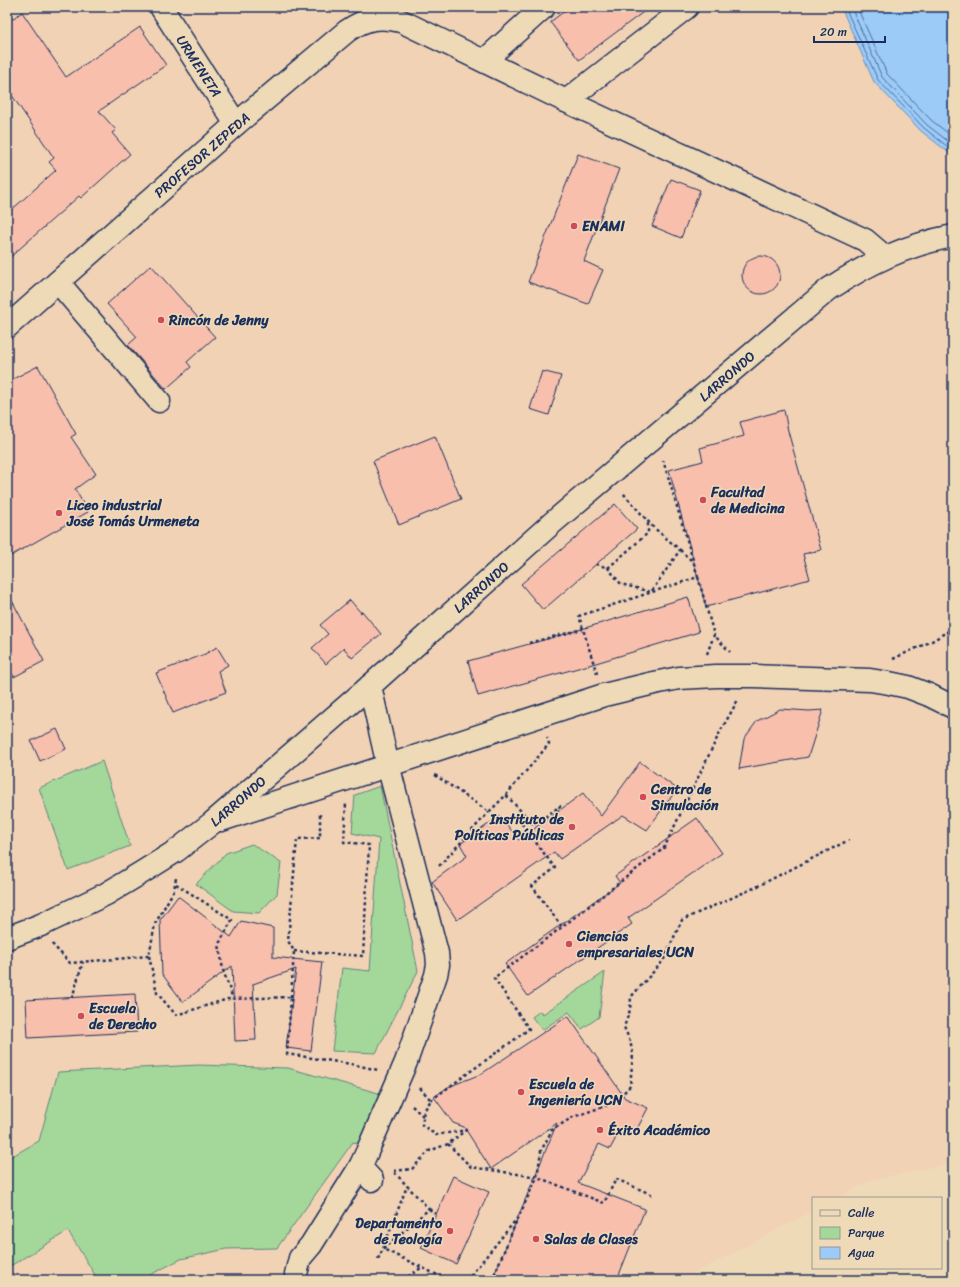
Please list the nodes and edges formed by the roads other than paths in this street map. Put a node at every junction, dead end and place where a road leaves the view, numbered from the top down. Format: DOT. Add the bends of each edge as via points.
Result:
graph roads {
  1 [pos="161,7"];
  2 [pos="544,7"];
  3 [pos="687,7"];
  4 [pos="484,61"];
  5 [pos="566,101"];
  6 [pos="236,124"];
  7 [pos="953,236"];
  8 [pos="885,257"];
  9 [pos="58,282"];
  10 [pos="7,326"];
  11 [pos="159,401"];
  12 [pos="370,686"];
  13 [pos="953,707"];
  14 [pos="388,766"];
  15 [pos="212,823"];
  16 [pos="7,938"];
  17 [pos="297,1280"];
  1 -- 6 [label="street, URMENETA"];
  2 -- 4 [label="street"];
  3 -- 5 [label="street"];
  4 -- 5 [label="street, PROFESOR ZEPEDA"];
  4 -- 6 [label="street, PROFESOR ZEPEDA" via="401,21 382,18 369,20 347,31"];
  5 -- 8 [label="street, PROFESOR ZEPEDA" via="865,240"];
  6 -- 9 [label="street, PROFESOR ZEPEDA"];
  7 -- 8 [label="street, LARRONDO" via="936,239"];
  8 -- 12 [label="street, LARRONDO" via="829,289 551,524"];
  9 -- 10 [label="street, PROFESOR ZEPEDA"];
  9 -- 11 [label="street"];
  12 -- 14 [label="street"];
  12 -- 15 [label="street, LARRONDO"];
  13 -- 14 [label="street" via="929,695 890,682 753,676 679,678 604,695"];
  14 -- 15 [label="street"];
  14 -- 17 [label="street" via="438,965 366,1174 300,1258"];
  15 -- 16 [label="street, LARRONDO" via="176,851 106,894"];
}
